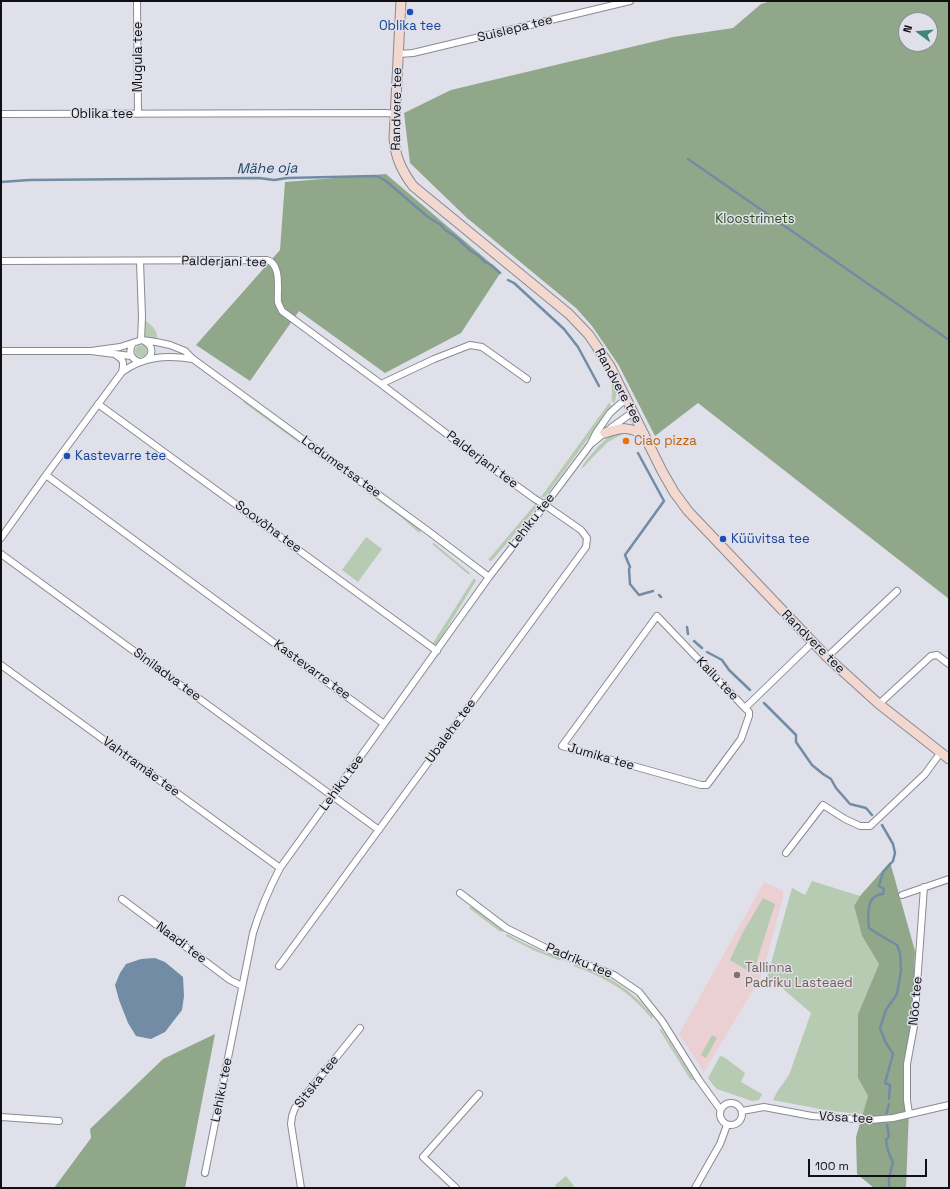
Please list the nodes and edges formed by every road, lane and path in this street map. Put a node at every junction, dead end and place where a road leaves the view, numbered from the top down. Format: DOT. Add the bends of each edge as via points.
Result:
graph roads {
  1 [pos="137,1"];
  2 [pos="402,1"];
  3 [pos="630,1"];
  4 [pos="399,54"];
  5 [pos="1,114"];
  6 [pos="138,114"];
  7 [pos="396,114"];
  8 [pos="1,261"];
  9 [pos="140,262"];
  10 [pos="142,340"];
  11 [pos="133,343"];
  12 [pos="1,351"];
  13 [pos="91,351"];
  14 [pos="115,354"];
  15 [pos="132,358"];
  16 [pos="193,359"];
  17 [pos="143,361"];
  18 [pos="122,370"];
  19 [pos="527,380"];
  20 [pos="381,384"];
  21 [pos="627,400"];
  22 [pos="98,404"];
  23 [pos="633,412"];
  24 [pos="605,433"];
  25 [pos="644,434"];
  26 [pos="590,444"];
  27 [pos="46,475"];
  28 [pos="545,505"];
  29 [pos="1,538"];
  30 [pos="1,554"];
  31 [pos="489,577"];
  32 [pos="897,591"];
  33 [pos="657,616"];
  34 [pos="812,642"];
  35 [pos="437,651"];
  36 [pos="827,657"];
  37 [pos="949,664"];
  38 [pos="1,665"];
  39 [pos="879,704"];
  40 [pos="745,708"];
  41 [pos="384,724"];
  42 [pos="941,752"];
  43 [pos="949,759"];
  44 [pos="332,796"];
  45 [pos="379,830"];
  46 [pos="786,853"];
  47 [pos="280,868"];
  48 [pos="949,879"];
  49 [pos="924,887"];
  50 [pos="460,893"];
  51 [pos="902,895"];
  52 [pos="122,899"];
  53 [pos="279,966"];
  54 [pos="242,986"];
  55 [pos="360,1028"];
  56 [pos="479,1094"];
  57 [pos="949,1105"];
  58 [pos="720,1109"];
  59 [pos="742,1111"];
  60 [pos="909,1114"];
  61 [pos="1,1117"];
  62 [pos="59,1121"];
  63 [pos="727,1125"];
  64 [pos="205,1172"];
  65 [pos="301,1188"];
  66 [pos="456,1188"];
  67 [pos="695,1188"];
  1 -- 6 [label="street, Mugula tee"];
  2 -- 4 [label="main road, Randvere tee"];
  3 -- 4 [label="street, Suislepa tee" via="414,53"];
  4 -- 7 [label="main road, Randvere tee"];
  5 -- 6 [label="street, Oblika tee"];
  6 -- 7 [label="street, Oblika tee"];
  7 -- 21 [label="main road, Randvere tee" via="396,153 401,168 413,186 569,314 589,335 610,366"];
  8 -- 9 [label="street, Palderjani tee"];
  9 -- 10 [label="street"];
  9 -- 20 [label="street, Palderjani tee" via="271,261 277,273 278,304 282,311"];
  10 -- 11 [label="street"];
  10 -- 16 [label="street, Lodumetsa tee" via="170,345 185,351"];
  10 -- 17 [label="street" via="149,344 152,350 151,356"];
  11 -- 13 [label="street"];
  11 -- 15 [label="street" via="130,350"];
  12 -- 13 [label="street"];
  13 -- 14 [label="street"];
  14 -- 15 [label="street"];
  14 -- 18 [label="street" via="121,358"];
  15 -- 17 [label="street"];
  15 -- 18 [label="street"];
  16 -- 17 [label="street" via="164,356"];
  16 -- 31 [label="street, Lodumetsa tee"];
  17 -- 18 [label="street"];
  18 -- 22 [label="street"];
  19 -- 20 [label="street" via="482,347 470,345"];
  20 -- 28 [label="street, Palderjani tee" via="480,460"];
  21 -- 23 [label="main road, Randvere tee"];
  21 -- 26 [label="street, Lehiku tee" via="610,413"];
  22 -- 27 [label="street"];
  22 -- 35 [label="street, Soovõha tee"];
  23 -- 24 [label="street, Lehiku tee"];
  23 -- 25 [label="main road, Randvere tee"];
  24 -- 25 [label="main road" via="622,428"];
  24 -- 26 [label="street, Lehiku tee"];
  25 -- 34 [label="main road, Randvere tee" via="674,492 688,511"];
  26 -- 28 [label="street, Lehiku tee"];
  27 -- 29 [label="street"];
  27 -- 41 [label="street, Kastevarre tee"];
  28 -- 31 [label="street, Lehiku tee"];
  28 -- 45 [label="street, Ubalehe tee" via="581,530 587,538 586,548"];
  30 -- 44 [label="street, Siniladva tee"];
  31 -- 35 [label="street, Lehiku tee"];
  32 -- 36 [label="street"];
  33 -- 40 [label="street, Kailu tee"];
  33 -- 40 [label="street, Jumika tee" via="562,746 707,785 741,739 749,716"];
  34 -- 36 [label="main road, Randvere tee"];
  34 -- 40 [label="street, Kailu tee"];
  35 -- 41 [label="street, Lehiku tee"];
  36 -- 39 [label="main road, Randvere tee"];
  37 -- 39 [label="street" via="937,655 931,656"];
  38 -- 47 [label="street, Vahtramäe tee"];
  39 -- 42 [label="main road, Randvere tee"];
  41 -- 44 [label="street, Lehiku tee"];
  42 -- 43 [label="main road, Randvere tee"];
  42 -- 46 [label="street" via="925,774 870,826 860,826 823,805"];
  44 -- 45 [label="street"];
  44 -- 47 [label="street, Lehiku tee"];
  45 -- 53 [label="street, Ubalehe tee"];
  47 -- 54 [label="street, Lehiku tee" via="260,912"];
  48 -- 49 [label="street"];
  49 -- 51 [label="street"];
  49 -- 60 [label="street, Nõo tee" via="914,1026 907,1064"];
  50 -- 58 [label="street, Padriku tee" via="506,928 554,952 614,975 639,992 662,1021"];
  52 -- 54 [label="street, Naadi tee" via="230,980"];
  54 -- 64 [label="street, Lehiku tee"];
  55 -- 65 [label="street, Sitska tee" via="292,1116"];
  56 -- 66 [label="street" via="423,1157"];
  57 -- 60 [label="street, Võsa tee"];
  58 -- 59 [label="street" via="725,1104 732,1103 738,1105"];
  58 -- 63 [label="street" via="721,1120"];
  59 -- 60 [label="street, Võsa tee" via="764,1107 812,1116 870,1120"];
  59 -- 63 [label="street" via="738,1123"];
  61 -- 62 [label="street"];
  63 -- 67 [label="street" via="720,1144"];
}
